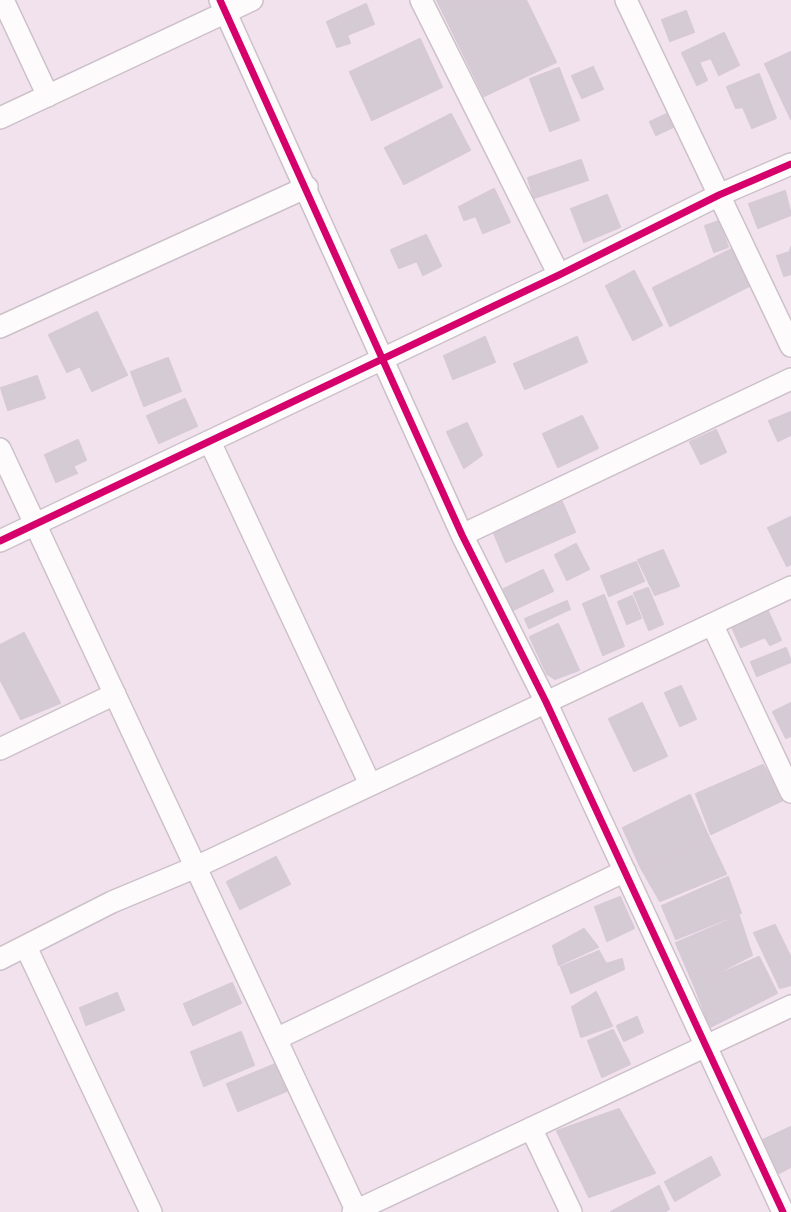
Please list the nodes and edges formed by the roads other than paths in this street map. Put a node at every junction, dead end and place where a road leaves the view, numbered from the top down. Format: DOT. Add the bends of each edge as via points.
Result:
graph roads {
  1 [pos="3,0"];
  2 [pos="252,0"];
  3 [pos="421,0"];
  4 [pos="626,0"];
  5 [pos="223,6"];
  6 [pos="48,96"];
  7 [pos="0,118"];
  8 [pos="791,164"];
  9 [pos="307,187"];
  10 [pos="719,195"];
  11 [pos="559,275"];
  12 [pos="0,327"];
  13 [pos="791,346"];
  14 [pos="381,360"];
  15 [pos="791,379"];
  16 [pos="211,442"];
  17 [pos="0,449"];
  18 [pos="36,525"];
  19 [pos="462,535"];
  20 [pos="0,541"];
  21 [pos="791,587"];
  22 [pos="712,624"];
  23 [pos="115,694"];
  24 [pos="546,702"];
  25 [pos="0,749"];
  26 [pos="370,784"];
  27 [pos="791,792"];
  28 [pos="195,867"];
  29 [pos="625,871"];
  30 [pos="26,947"];
  31 [pos="0,959"];
  32 [pos="791,1006"];
  33 [pos="276,1040"];
  34 [pos="706,1046"];
  35 [pos="531,1128"];
  36 [pos="355,1211"];
  37 [pos="150,1212"];
  38 [pos="571,1212"];
  39 [pos="783,1212"];
  1 -- 6 [label="street"];
  2 -- 5 [label="street"];
  3 -- 11 [label="street"];
  4 -- 10 [label="street"];
  5 -- 6 [label="street"];
  5 -- 9 [label="street"];
  6 -- 7 [label="street"];
  8 -- 10 [label="street"];
  9 -- 12 [label="street"];
  9 -- 14 [label="street"];
  10 -- 11 [label="street"];
  10 -- 13 [label="street"];
  11 -- 14 [label="street"];
  14 -- 16 [label="street"];
  14 -- 19 [label="street"];
  15 -- 19 [label="street"];
  16 -- 18 [label="street"];
  16 -- 26 [label="street"];
  17 -- 18 [label="street"];
  18 -- 20 [label="street"];
  18 -- 23 [label="street"];
  19 -- 24 [label="street"];
  21 -- 22 [label="street"];
  22 -- 24 [label="street"];
  22 -- 27 [label="street"];
  23 -- 25 [label="street"];
  23 -- 28 [label="street"];
  24 -- 26 [label="street"];
  24 -- 29 [label="street"];
  26 -- 28 [label="street"];
  28 -- 30 [label="street" via="111,902"];
  28 -- 33 [label="street"];
  29 -- 33 [label="street"];
  29 -- 34 [label="street"];
  30 -- 31 [label="street"];
  30 -- 37 [label="street"];
  32 -- 34 [label="street"];
  33 -- 36 [label="street"];
  34 -- 35 [label="street"];
  34 -- 39 [label="street"];
  35 -- 36 [label="street"];
  35 -- 38 [label="street"];
}
